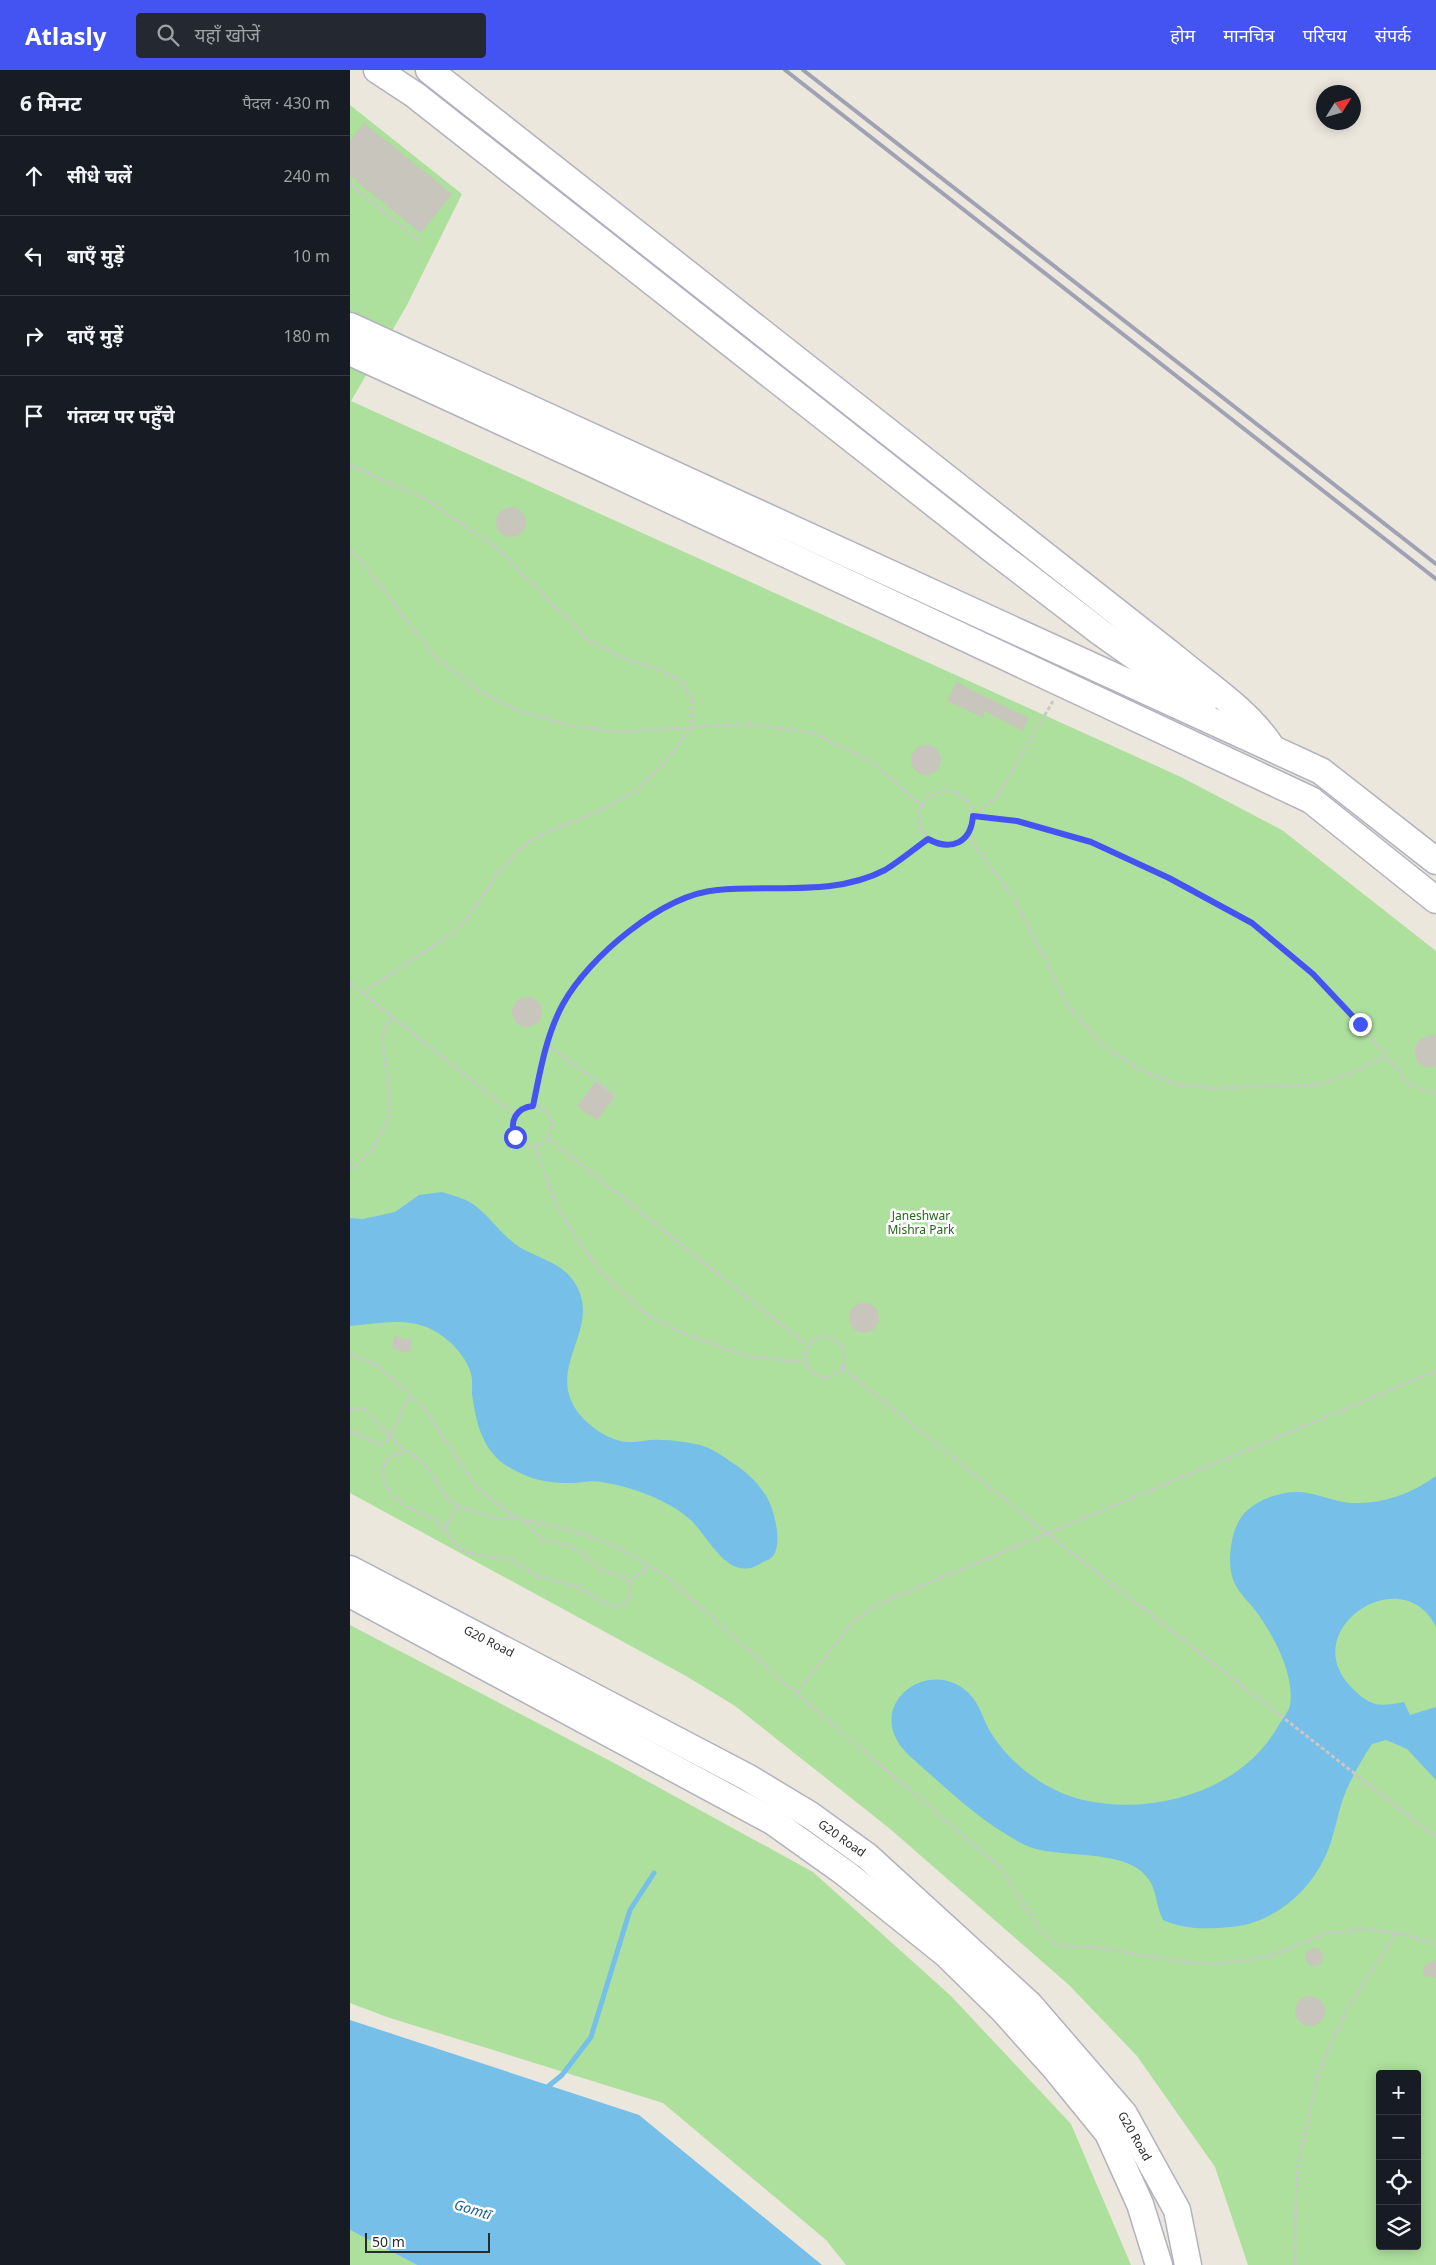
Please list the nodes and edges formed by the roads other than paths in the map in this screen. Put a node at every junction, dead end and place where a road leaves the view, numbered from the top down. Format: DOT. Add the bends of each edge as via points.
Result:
graph roads {
  1 [pos="377,70"];
  2 [pos="429,70"];
  3 [pos="350,326"];
  4 [pos="350,352"];
  5 [pos="603,455"];
  6 [pos="1234,732"];
  7 [pos="1273,750"];
  8 [pos="1225,760"];
  9 [pos="1264,779"];
  10 [pos="1436,861"];
  11 [pos="1436,900"];
  12 [pos="350,1569"];
  13 [pos="350,1594"];
  14 [pos="748,1777"];
  15 [pos="730,1798"];
  16 [pos="1159,2265"];
  17 [pos="1188,2265"];
  1 -- 6 [label="street" via="414,95 980,540"];
  2 -- 7 [label="street" via="1174,657 1247,718"];
  3 -- 5 [label="street"];
  4 -- 5 [label="street"];
  5 -- 6 [label="street"];
  5 -- 8 [label="street" via="1062,684"];
  6 -- 7 [label="street"];
  6 -- 8 [label="street"];
  7 -- 9 [label="street"];
  7 -- 10 [label="street" via="1321,771"];
  8 -- 9 [label="street"];
  9 -- 11 [label="street" via="1311,800"];
  12 -- 14 [label="street, G20 Road"];
  13 -- 15 [label="street, G20 Road"];
  14 -- 15 [label="street"];
  14 -- 17 [label="street, G20 Road" via="868,1856 1029,2004 1124,2114 1176,2210"];
  15 -- 16 [label="street, G20 Road" via="772,1821 845,1873 946,1954 1004,2011 1108,2132 1140,2204"];
}
